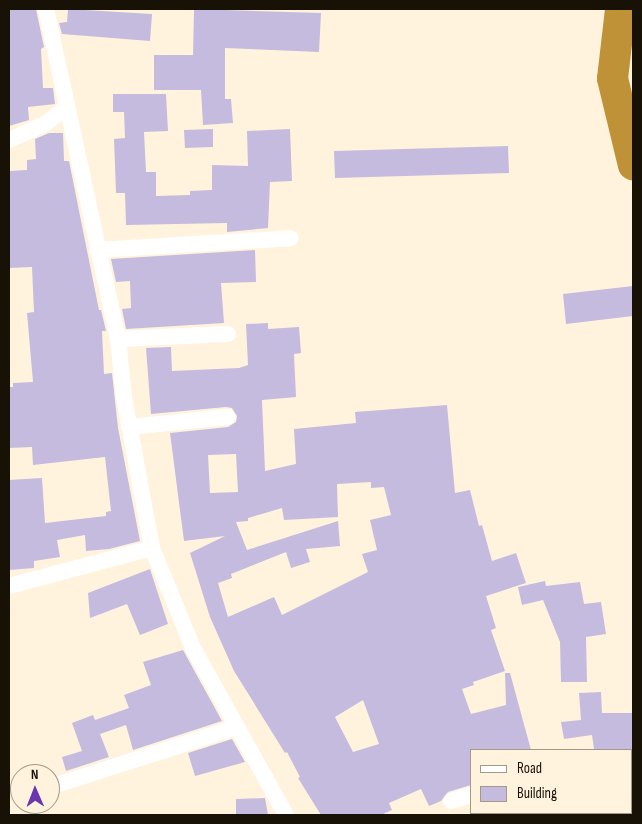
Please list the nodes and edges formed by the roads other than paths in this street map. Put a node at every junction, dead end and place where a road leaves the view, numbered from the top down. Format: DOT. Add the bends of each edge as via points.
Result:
graph roads {
  1 [pos="46,9"];
  2 [pos="67,108"];
  3 [pos="9,140"];
  4 [pos="291,238"];
  5 [pos="97,250"];
  6 [pos="228,334"];
  7 [pos="118,338"];
  8 [pos="227,417"];
  9 [pos="129,427"];
  10 [pos="152,548"];
  11 [pos="9,586"];
  12 [pos="237,727"];
  13 [pos="60,785"];
  14 [pos="470,795"];
  15 [pos="451,801"];
  16 [pos="286,815"];
  1 -- 2 [label="street"];
  2 -- 3 [label="street" via="45,124"];
  2 -- 5 [label="street"];
  4 -- 5 [label="street"];
  5 -- 7 [label="street"];
  6 -- 7 [label="street"];
  7 -- 9 [label="street"];
  8 -- 9 [label="street"];
  9 -- 10 [label="street"];
  10 -- 11 [label="street"];
  10 -- 12 [label="street" via="194,648"];
  12 -- 13 [label="street"];
  12 -- 16 [label="street"];
  14 -- 15 [label="street"];
}
